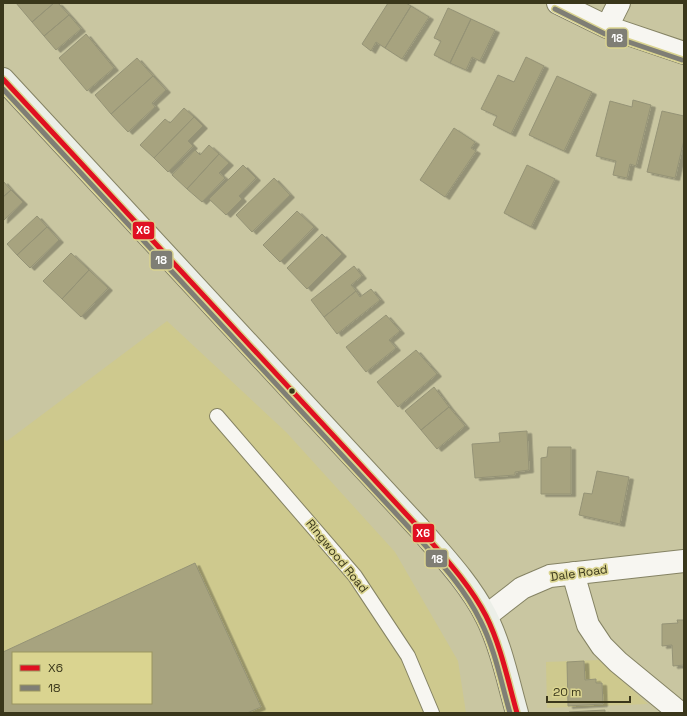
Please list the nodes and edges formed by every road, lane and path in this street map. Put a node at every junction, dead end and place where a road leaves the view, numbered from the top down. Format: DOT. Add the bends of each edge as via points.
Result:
graph roads {
  1 [pos="558,3"];
  2 [pos="619,3"];
  3 [pos="607,27"];
  4 [pos="684,53"];
  5 [pos="3,80"];
  6 [pos="217,416"];
  7 [pos="684,561"];
  8 [pos="574,573"];
  9 [pos="486,616"];
  10 [pos="432,713"];
  11 [pos="517,713"];
  12 [pos="680,713"];
  1 -- 3 [label="street"];
  2 -- 3 [label="street"];
  3 -- 4 [label="street"];
  5 -- 9 [label="main road" via="419,528 458,572"];
  6 -- 10 [label="lane, Ringwood Road" via="355,576 408,656"];
  7 -- 8 [label="street, Dale Road"];
  8 -- 9 [label="street, Dale Road" via="550,576 522,588"];
  8 -- 12 [label="street" via="588,625 602,646"];
  9 -- 11 [label="main road" via="503,662"];
}
